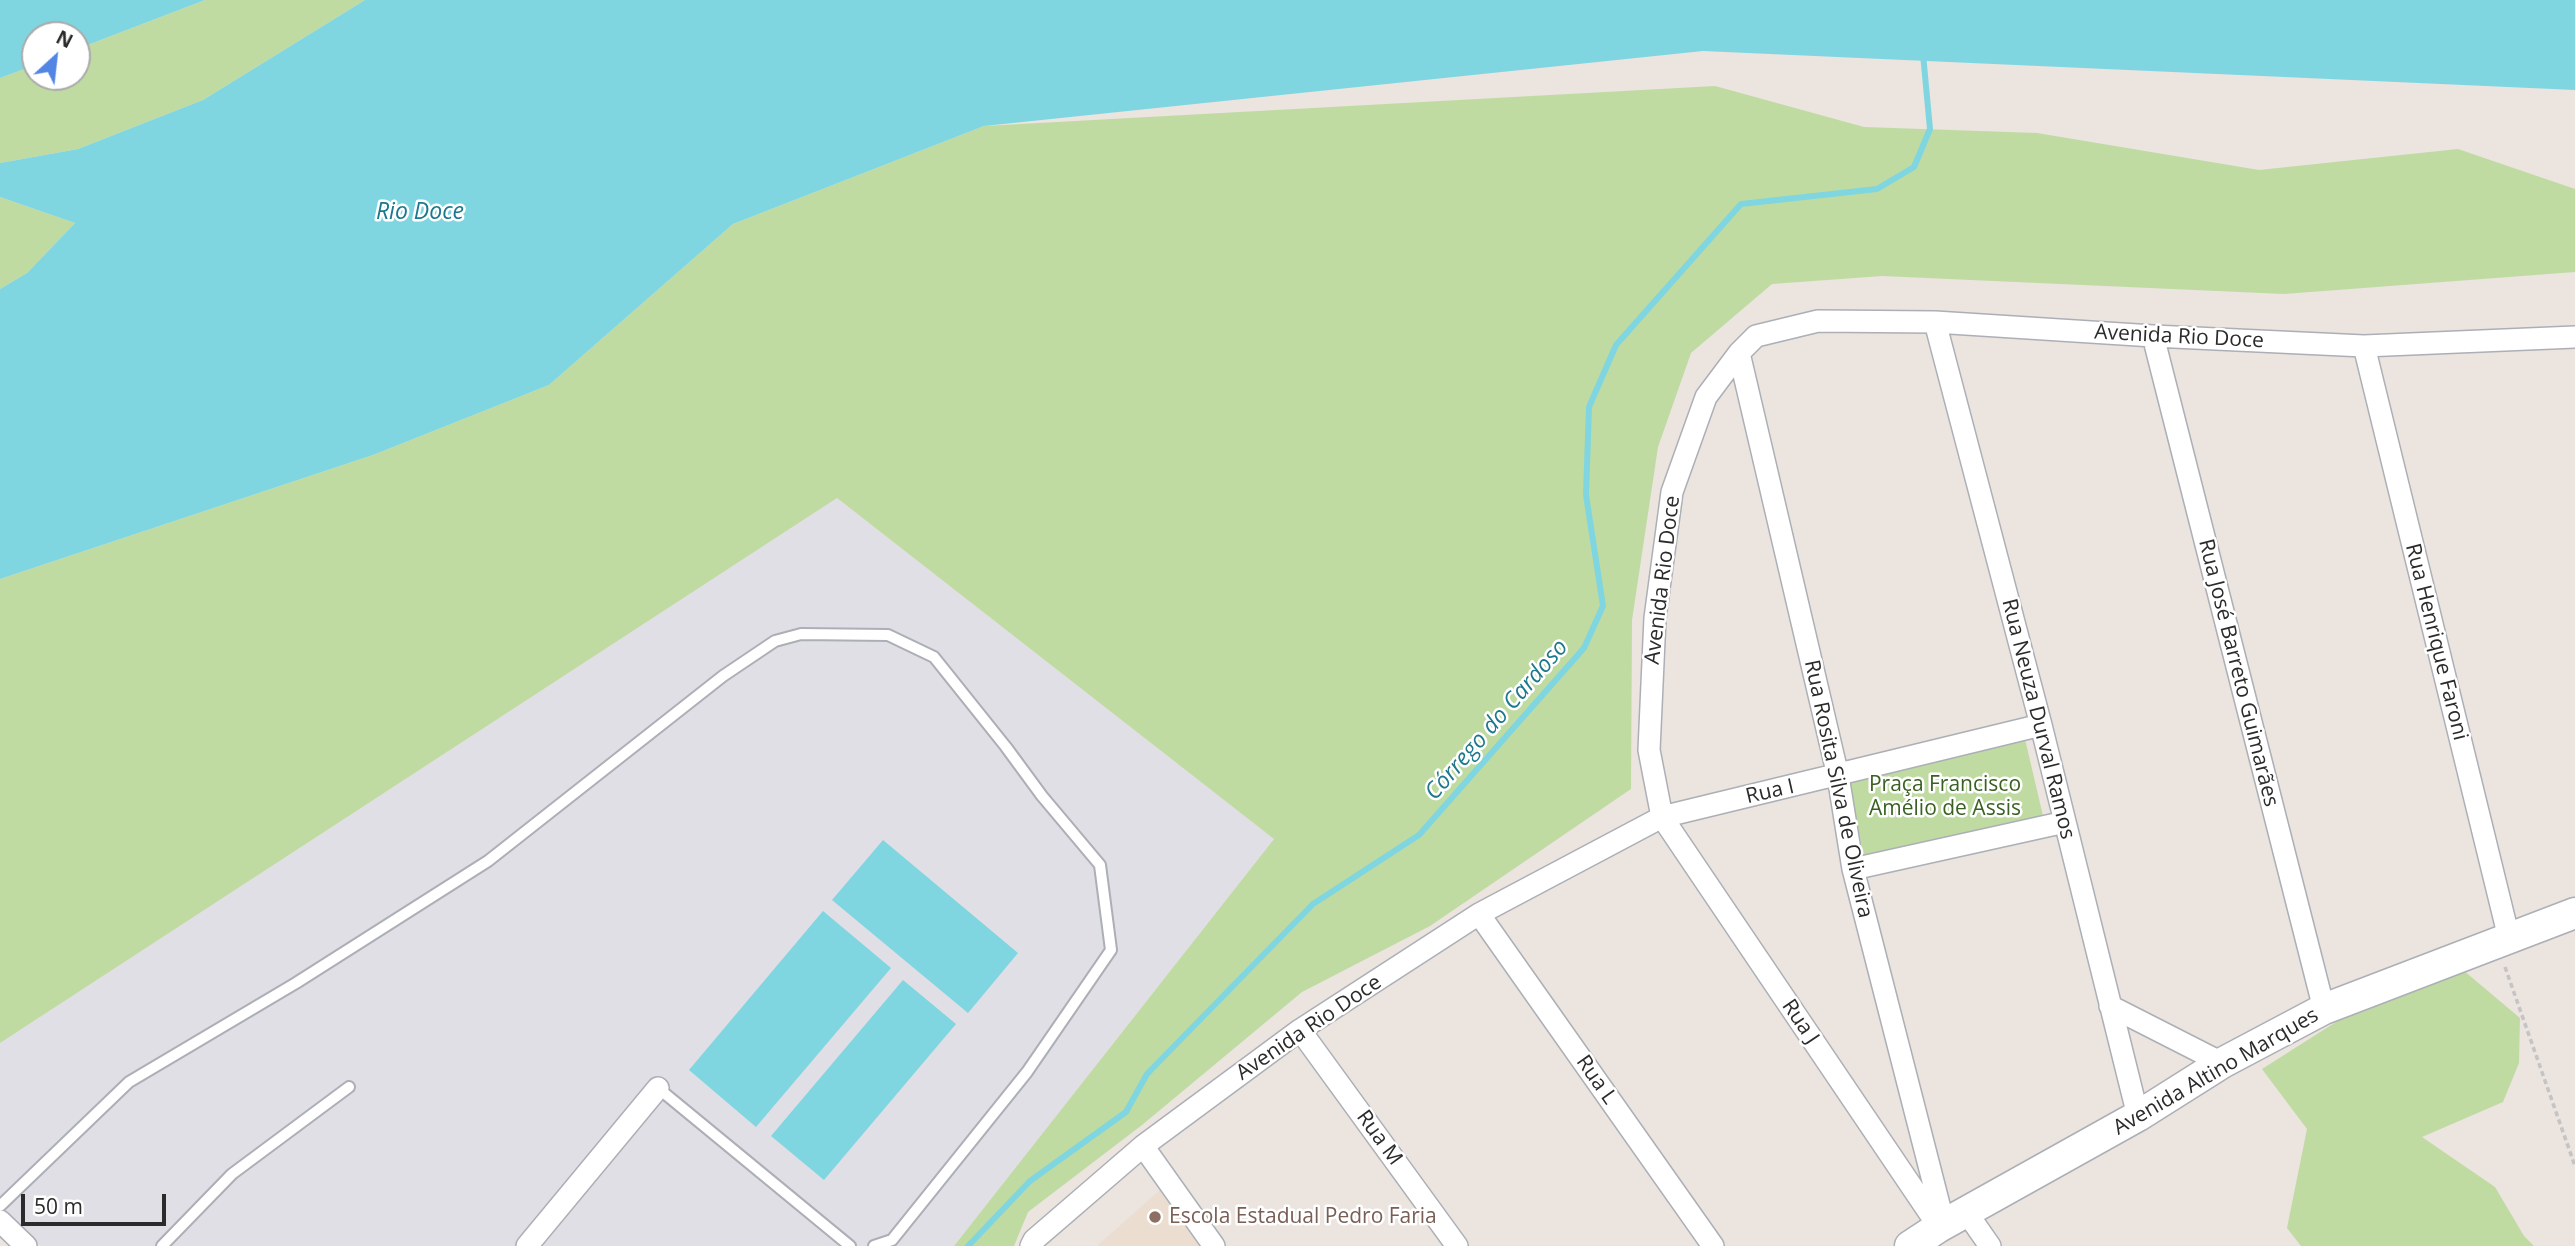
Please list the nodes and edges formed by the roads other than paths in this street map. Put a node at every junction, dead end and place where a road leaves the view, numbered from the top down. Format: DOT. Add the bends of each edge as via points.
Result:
graph roads {
  1 [pos="1935,322"];
  2 [pos="2153,336"];
  3 [pos="2575,338"];
  4 [pos="2364,346"];
  5 [pos="1739,353"];
  6 [pos="2041,725"];
  7 [pos="1838,776"];
  8 [pos="1662,817"];
  9 [pos="2065,822"];
  10 [pos="1853,869"];
  11 [pos="2575,913"];
  12 [pos="1479,914"];
  13 [pos="2503,940"];
  14 [pos="2110,1006"];
  15 [pos="2324,1009"];
  16 [pos="1300,1030"];
  17 [pos="2222,1063"];
  18 [pos="349,1087"];
  19 [pos="658,1088"];
  20 [pos="2138,1116"];
  21 [pos="1143,1146"];
  22 [pos="0,1206"];
  23 [pos="0,1221"];
  24 [pos="1950,1221"];
  25 [pos="26,1246"];
  26 [pos="162,1246"];
  27 [pos="527,1246"];
  28 [pos="850,1246"];
  29 [pos="874,1246"];
  30 [pos="1031,1246"];
  31 [pos="1214,1246"];
  32 [pos="1457,1246"];
  33 [pos="1713,1246"];
  34 [pos="1910,1246"];
  35 [pos="1990,1246"];
  1 -- 2 [label="street, Avenida Rio Doce"];
  1 -- 5 [label="street, Avenida Rio Doce" via="1818,321 1756,336"];
  1 -- 6 [label="street, Rua Neuza Durval Ramos"];
  2 -- 4 [label="street, Avenida Rio Doce"];
  2 -- 15 [label="street, Rua José Barreto Guimarães"];
  3 -- 4 [label="street, Avenida Rio Doce"];
  4 -- 13 [label="street, Rua Henrique Faroni"];
  5 -- 7 [label="street, Rua Rosita Silva de Oliveira"];
  5 -- 8 [label="street, Avenida Rio Doce" via="1706,397 1672,492 1655,618 1649,750"];
  6 -- 7 [label="street, Rua I"];
  6 -- 9 [label="street, Rua Neuza Durval Ramos"];
  7 -- 8 [label="street, Rua I"];
  7 -- 10 [label="street, Rua Rosita Silva de Oliveira"];
  8 -- 12 [label="street, Avenida Rio Doce"];
  8 -- 24 [label="street, Rua J"];
  9 -- 10 [label="street"];
  9 -- 14 [label="street, Rua Neuza Durval Ramos"];
  10 -- 24 [label="street, Rua Rosita Silva de Oliveira"];
  11 -- 13 [label="main road, Avenida Altino Marques"];
  12 -- 16 [label="street, Avenida Rio Doce"];
  12 -- 33 [label="street, Rua L"];
  13 -- 15 [label="main road, Avenida Altino Marques"];
  14 -- 17 [label="street"];
  14 -- 20 [label="street, Rua Neuza Durval Ramos"];
  15 -- 17 [label="main road, Avenida Altino Marques"];
  16 -- 21 [label="street, Avenida Rio Doce"];
  16 -- 32 [label="street, Rua M"];
  17 -- 20 [label="main road, Avenida Altino Marques"];
  18 -- 26 [label="lane" via="232,1174"];
  19 -- 27 [label="street"];
  19 -- 28 [label="lane"];
  20 -- 24 [label="main road, Avenida Altino Marques"];
  21 -- 30 [label="street, Avenida Rio Doce"];
  21 -- 31 [label="street"];
  22 -- 29 [label="lane" via="129,1082 488,861 723,676 775,641 801,634 888,635 934,657 1100,865 1111,950 1027,1072 892,1240"];
  23 -- 25 [label="street"];
  24 -- 34 [label="main road, Avenida Altino Marques"];
  24 -- 35 [label="street, Rua J"];
}
